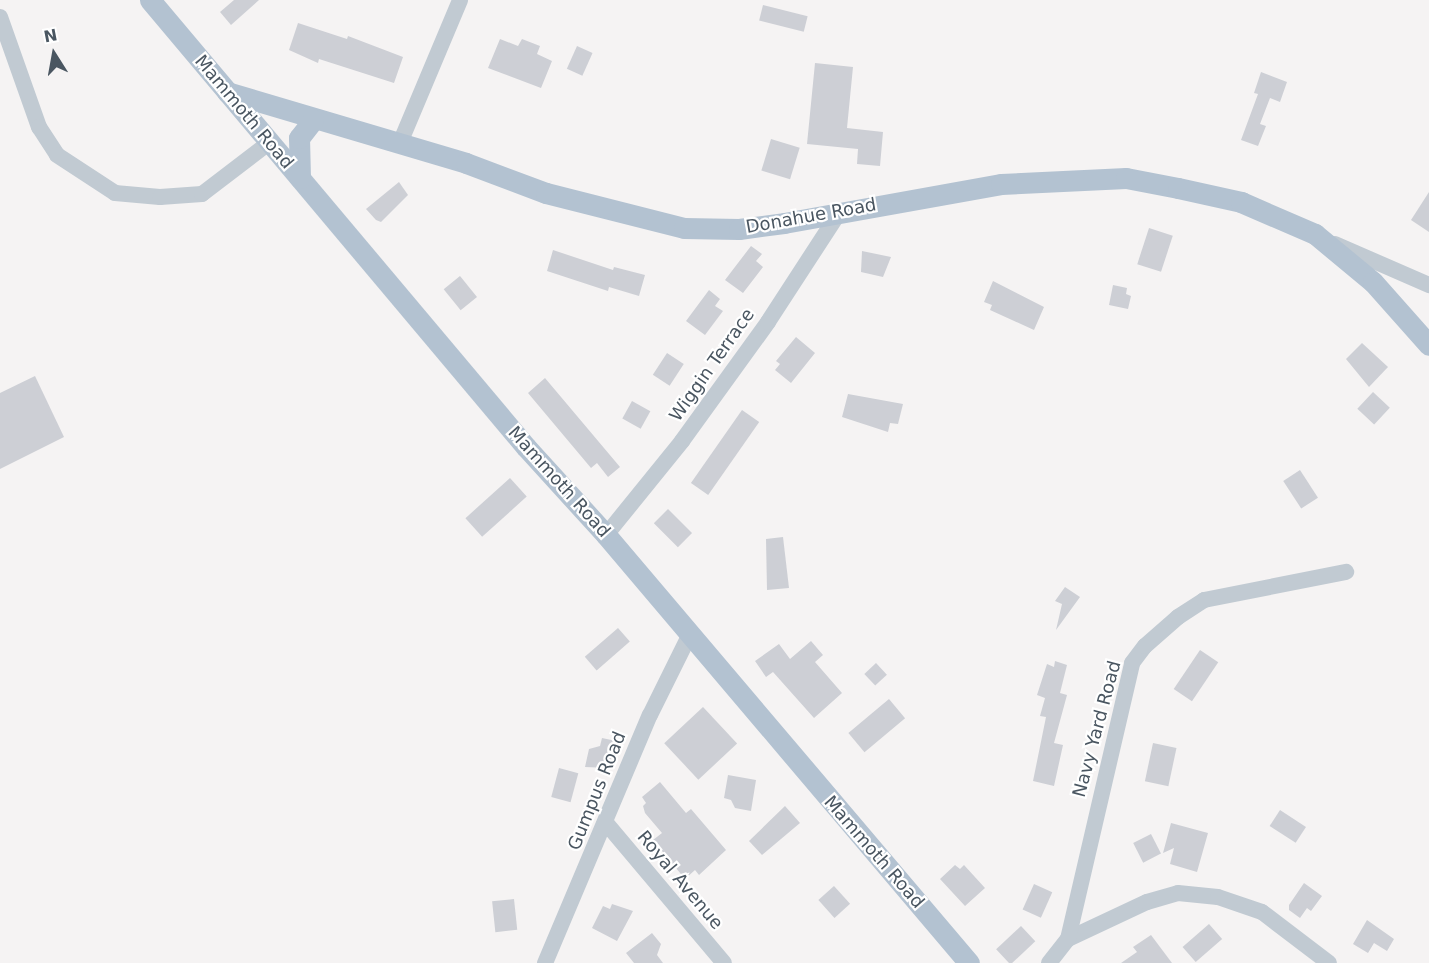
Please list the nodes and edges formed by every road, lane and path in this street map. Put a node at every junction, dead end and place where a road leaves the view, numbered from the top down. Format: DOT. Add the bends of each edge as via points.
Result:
graph roads {
  1 [pos="150,0"];
  2 [pos="460,0"];
  3 [pos="0,17"];
  4 [pos="227,92"];
  5 [pos="313,120"];
  6 [pos="270,142"];
  7 [pos="400,143"];
  8 [pos="300,178"];
  9 [pos="840,211"];
  10 [pos="1315,234"];
  11 [pos="1429,285"];
  12 [pos="1429,345"];
  13 [pos="606,536"];
  14 [pos="1346,572"];
  15 [pos="689,636"];
  16 [pos="606,823"];
  17 [pos="1068,939"];
  18 [pos="545,963"];
  19 [pos="724,963"];
  20 [pos="969,963"];
  21 [pos="1049,963"];
  22 [pos="1329,963"];
  1 -- 4 [label="main road, Mammoth Road"];
  2 -- 7 [label="street"];
  3 -- 6 [label="street" via="39,127 57,155 115,193 159,197 202,194"];
  4 -- 5 [label="main road, Donahue Road"];
  4 -- 6 [label="main road, Mammoth Road"];
  5 -- 7 [label="main road, Donahue Road"];
  5 -- 8 [label="main road" via="299,138"];
  6 -- 8 [label="main road, Mammoth Road"];
  7 -- 9 [label="main road, Donahue Road" via="546,193 684,228 738,229"];
  8 -- 13 [label="main road, Mammoth Road"];
  9 -- 10 [label="main road, Donahue Road" via="1001,184 1126,178 1241,202"];
  9 -- 13 [label="street, Wiggin Terrace" via="768,322 682,441"];
  10 -- 11 [label="street"];
  10 -- 12 [label="main road, Donahue Road" via="1373,282"];
  13 -- 15 [label="main road, Mammoth Road"];
  14 -- 17 [label="street, Navy Yard Road" via="1204,600 1178,617 1132,663"];
  15 -- 16 [label="street, Gumpus Road" via="650,715"];
  15 -- 20 [label="main road, Mammoth Road"];
  16 -- 18 [label="street, Gumpus Road"];
  16 -- 19 [label="street, Royal Avenue"];
  17 -- 21 [label="street, Navy Yard Road"];
  17 -- 22 [label="street" via="1147,902 1178,893 1218,897 1262,912"];
}
